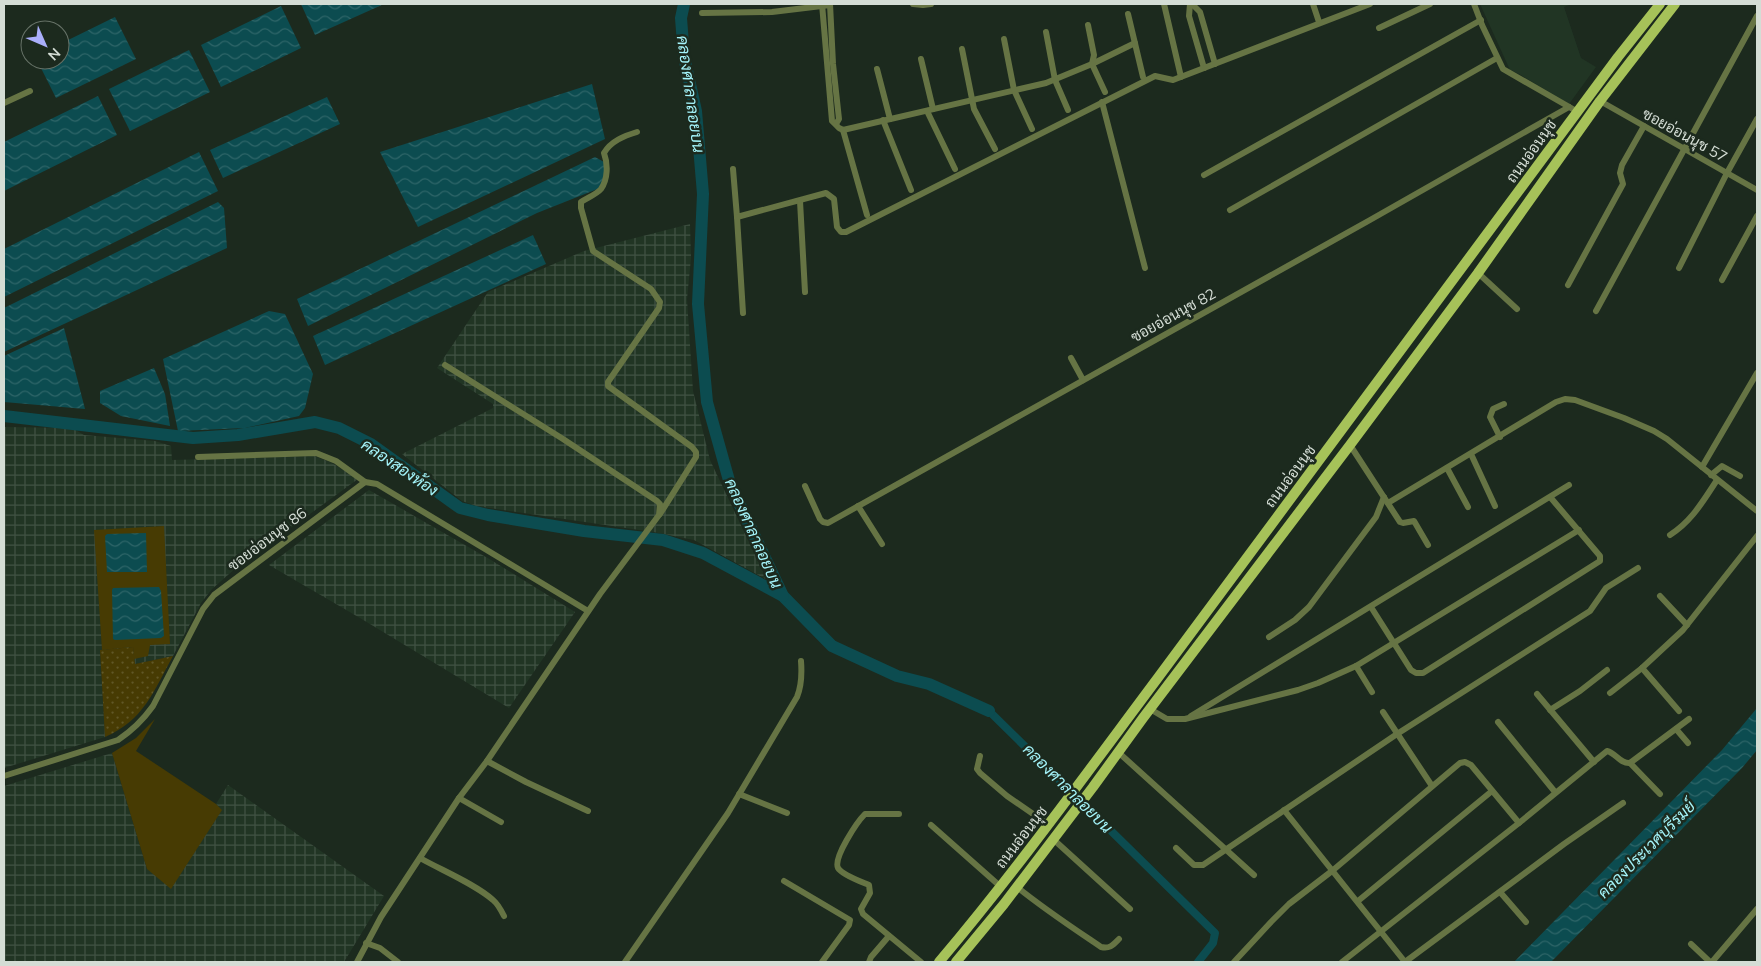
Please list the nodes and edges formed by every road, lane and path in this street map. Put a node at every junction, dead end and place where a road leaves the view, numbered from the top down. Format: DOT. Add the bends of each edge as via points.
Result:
graph roads {
  1 [pos="830,4"];
  2 [pos="913,4"];
  3 [pos="931,4"];
  4 [pos="1164,4"];
  5 [pos="1191,4"];
  6 [pos="1313,4"];
  7 [pos="1370,4"];
  8 [pos="1430,4"];
  9 [pos="1474,4"];
  10 [pos="1660,4"];
  11 [pos="1674,4"];
  12 [pos="822,5"];
  13 [pos="702,13"];
  14 [pos="1128,14"];
  15 [pos="1757,16"];
  16 [pos="1481,20"];
  17 [pos="1319,22"];
  18 [pos="1088,25"];
  19 [pos="1379,28"];
  20 [pos="1046,32"];
  21 [pos="1004,39"];
  22 [pos="1135,43"];
  23 [pos="962,49"];
  24 [pos="1497,58"];
  25 [pos="921,59"];
  26 [pos="1092,64"];
  27 [pos="1215,64"];
  28 [pos="1204,68"];
  29 [pos="877,69"];
  30 [pos="1143,77"];
  31 [pos="1181,77"];
  32 [pos="1055,80"];
  33 [pos="1014,90"];
  34 [pos="30,91"];
  35 [pos="1106,92"];
  36 [pos="972,100"];
  37 [pos="1600,101"];
  38 [pos="1102,102"];
  39 [pos="4,103"];
  40 [pos="1573,109"];
  41 [pos="930,110"];
  42 [pos="1068,110"];
  43 [pos="1757,119"];
  44 [pos="886,120"];
  45 [pos="836,124"];
  46 [pos="1644,126"];
  47 [pos="1032,129"];
  48 [pos="843,130"];
  49 [pos="637,132"];
  50 [pos="995,149"];
  51 [pos="1684,149"];
  52 [pos="733,169"];
  53 [pos="955,169"];
  54 [pos="1727,173"];
  55 [pos="1204,175"];
  56 [pos="911,190"];
  57 [pos="1757,190"];
  58 [pos="800,201"];
  59 [pos="1230,210"];
  60 [pos="867,215"];
  61 [pos="1757,216"];
  62 [pos="737,217"];
  63 [pos="1145,268"];
  64 [pos="1679,268"];
  65 [pos="1478,273"];
  66 [pos="1722,280"];
  67 [pos="1568,284"];
  68 [pos="805,292"];
  69 [pos="1516,310"];
  70 [pos="1596,311"];
  71 [pos="743,313"];
  72 [pos="1071,358"];
  73 [pos="445,365"];
  74 [pos="1757,373"];
  75 [pos="1083,380"];
  76 [pos="1366,401"];
  77 [pos="1504,404"];
  78 [pos="1376,409"];
  79 [pos="1500,437"];
  80 [pos="1350,445"];
  81 [pos="1471,454"];
  82 [pos="198,457"];
  83 [pos="1702,467"];
  84 [pos="1447,468"];
  85 [pos="1711,475"];
  86 [pos="1740,476"];
  87 [pos="1718,480"];
  88 [pos="365,482"];
  89 [pos="1569,485"];
  90 [pos="805,486"];
  91 [pos="1384,497"];
  92 [pos="1551,498"];
  93 [pos="1388,503"];
  94 [pos="858,506"];
  95 [pos="1495,506"];
  96 [pos="1468,507"];
  97 [pos="1757,511"];
  98 [pos="659,516"];
  99 [pos="1579,530"];
  100 [pos="1670,535"];
  101 [pos="1757,536"];
  102 [pos="882,544"];
  103 [pos="1428,545"];
  104 [pos="1638,568"];
  105 [pos="1660,596"];
  106 [pos="1371,607"];
  107 [pos="588,611"];
  108 [pos="1686,627"];
  109 [pos="1269,637"];
  110 [pos="1394,643"];
  111 [pos="801,661"];
  112 [pos="1356,666"];
  113 [pos="1642,668"];
  114 [pos="1607,670"];
  115 [pos="1372,692"];
  116 [pos="1610,693"];
  117 [pos="1537,694"];
  118 [pos="1150,709"];
  119 [pos="1550,710"];
  120 [pos="1383,712"];
  121 [pos="1679,712"];
  122 [pos="1185,719"];
  123 [pos="1689,719"];
  124 [pos="1498,722"];
  125 [pos="1676,730"];
  126 [pos="1398,734"];
  127 [pos="1688,743"];
  128 [pos="1118,752"];
  129 [pos="980,756"];
  130 [pos="487,761"];
  131 [pos="1594,762"];
  132 [pos="1630,763"];
  133 [pos="4,776"];
  134 [pos="1432,786"];
  135 [pos="1492,790"];
  136 [pos="1555,792"];
  137 [pos="739,794"];
  138 [pos="1660,794"];
  139 [pos="459,798"];
  140 [pos="1623,803"];
  141 [pos="1284,810"];
  142 [pos="588,811"];
  143 [pos="787,813"];
  144 [pos="899,814"];
  145 [pos="501,822"];
  146 [pos="1519,823"];
  147 [pos="931,825"];
  148 [pos="1049,825"];
  149 [pos="1053,839"];
  150 [pos="1176,848"];
  151 [pos="1227,848"];
  152 [pos="420,858"];
  153 [pos="1332,870"];
  154 [pos="1254,875"];
  155 [pos="784,881"];
  156 [pos="1001,887"];
  157 [pos="1017,887"];
  158 [pos="1500,892"];
  159 [pos="1358,901"];
  160 [pos="1130,909"];
  161 [pos="1757,910"];
  162 [pos="504,916"];
  163 [pos="1526,922"];
  164 [pos="1381,932"];
  165 [pos="889,936"];
  166 [pos="1119,939"];
  167 [pos="366,943"];
  168 [pos="1691,944"];
  169 [pos="357,962"];
  170 [pos="398,962"];
  171 [pos="625,962"];
  172 [pos="822,962"];
  173 [pos="869,962"];
  174 [pos="921,962"];
  175 [pos="939,962"];
  176 [pos="956,962"];
  177 [pos="1234,962"];
  178 [pos="1342,962"];
  179 [pos="1405,962"];
  180 [pos="1711,962"];
  1 -- 12 [label="street"];
  1 -- 45 [label="street" via="839,119"];
  2 -- 3 [label="street"];
  4 -- 31 [label="street"];
  5 -- 27 [label="street" via="1200,12"];
  5 -- 28 [label="street" via="1189,16"];
  6 -- 17 [label="street"];
  7 -- 17 [label="street"];
  8 -- 19 [label="street"];
  9 -- 16 [label="street"];
  10 -- 40 [label="main road, ถนนอ่อนนุช"];
  11 -- 37 [label="main road, ถนนอ่อนนุช"];
  12 -- 13 [label="street" via="772,12"];
  12 -- 45 [label="street" via="832,121"];
  14 -- 22 [label="street"];
  15 -- 51 [label="street"];
  16 -- 24 [label="street"];
  16 -- 55 [label="street"];
  17 -- 27 [label="street"];
  18 -- 26 [label="street" via="1094,55"];
  20 -- 32 [label="street"];
  21 -- 33 [label="street"];
  22 -- 26 [label="street"];
  22 -- 30 [label="street"];
  23 -- 36 [label="street"];
  24 -- 40 [label="street" via="1509,74"];
  24 -- 59 [label="street"];
  25 -- 41 [label="street"];
  26 -- 32 [label="street"];
  26 -- 35 [label="street"];
  27 -- 28 [label="street"];
  28 -- 31 [label="street"];
  29 -- 44 [label="street"];
  31 -- 38 [label="street" via="1173,80 1155,76"];
  32 -- 33 [label="street"];
  32 -- 42 [label="street"];
  33 -- 36 [label="street"];
  33 -- 47 [label="street"];
  34 -- 39 [label="street"];
  36 -- 41 [label="street"];
  36 -- 50 [label="street"];
  37 -- 46 [label="street, ซอยอ่อนนุช 57"];
  37 -- 65 [label="main road, ถนนอ่อนนุช"];
  38 -- 58 [label="street" via="846,232 837,227 831,195 826,193"];
  38 -- 63 [label="street"];
  40 -- 75 [label="street, ซอยอ่อนนุช 82"];
  40 -- 76 [label="main road, ถนนอ่อนนุช"];
  41 -- 44 [label="street"];
  41 -- 53 [label="street"];
  43 -- 54 [label="street"];
  44 -- 48 [label="street"];
  44 -- 56 [label="street"];
  45 -- 48 [label="street"];
  46 -- 51 [label="street, ซอยอ่อนนุช 57"];
  46 -- 67 [label="street" via="1622,165 1623,184"];
  48 -- 60 [label="street"];
  49 -- 98 [label="street" via="623,136 607,147 604,153 607,162 605,181 600,190 581,202 580,208 593,251 651,289 660,302 608,382 608,386 696,452 696,457"];
  51 -- 54 [label="street, ซอยอ่อนนุช 57"];
  51 -- 70 [label="street"];
  52 -- 62 [label="street"];
  54 -- 57 [label="street, ซอยอ่อนนุช 57"];
  54 -- 64 [label="street"];
  58 -- 62 [label="street"];
  58 -- 68 [label="street"];
  61 -- 66 [label="street"];
  62 -- 71 [label="street"];
  65 -- 69 [label="street"];
  65 -- 78 [label="main road, ถนนอ่อนนุช"];
  72 -- 75 [label="street"];
  73 -- 98 [label="street" via="660,504"];
  74 -- 83 [label="street"];
  75 -- 94 [label="street, ซอยอ่อนนุช 82"];
  76 -- 78 [label="main road"];
  76 -- 148 [label="main road, ถนนอ่อนนุช"];
  77 -- 79 [label="street" via="1494,409 1490,417"];
  78 -- 80 [label="main road, ถนนอ่อนนุช"];
  79 -- 81 [label="street"];
  79 -- 83 [label="street" via="1556,402 1575,400 1654,431"];
  80 -- 91 [label="street"];
  80 -- 118 [label="main road, ถนนอ่อนนุช"];
  81 -- 84 [label="street"];
  81 -- 95 [label="street"];
  82 -- 88 [label="street" via="316,453 336,461"];
  83 -- 85 [label="street"];
  84 -- 93 [label="street"];
  84 -- 96 [label="street"];
  85 -- 86 [label="street" via="1722,466"];
  85 -- 87 [label="street"];
  87 -- 97 [label="street"];
  87 -- 100 [label="street" via="1692,518"];
  88 -- 107 [label="street" via="377,484"];
  88 -- 133 [label="street, ซอยอ่อนนุช 86" via="214,595 200,614 153,706 144,720 129,733 118,740"];
  89 -- 92 [label="street"];
  90 -- 94 [label="street, ซอยอ่อนนุช 82" via="823,522"];
  91 -- 93 [label="street"];
  91 -- 109 [label="street" via="1376,516 1309,607"];
  92 -- 99 [label="street"];
  92 -- 106 [label="street"];
  93 -- 103 [label="street" via="1400,522 1414,520"];
  94 -- 102 [label="street"];
  98 -- 107 [label="street"];
  99 -- 110 [label="street"];
  99 -- 110 [label="street" via="1600,556 1600,561 1423,672 1416,674 1411,670"];
  101 -- 108 [label="street"];
  104 -- 126 [label="street" via="1606,588 1590,610"];
  105 -- 108 [label="street"];
  106 -- 110 [label="street"];
  106 -- 122 [label="street"];
  107 -- 130 [label="street"];
  108 -- 113 [label="street"];
  110 -- 112 [label="street"];
  111 -- 137 [label="street" via="801,688 797,697"];
  112 -- 115 [label="street"];
  112 -- 122 [label="street" via="1298,690"];
  113 -- 116 [label="street"];
  113 -- 121 [label="street"];
  114 -- 119 [label="street"];
  117 -- 119 [label="street"];
  118 -- 122 [label="street" via="1167,719"];
  118 -- 128 [label="main road, ถนนอ่อนนุช"];
  119 -- 131 [label="street"];
  120 -- 126 [label="street"];
  123 -- 125 [label="street"];
  124 -- 136 [label="street"];
  125 -- 127 [label="street"];
  125 -- 132 [label="street"];
  126 -- 134 [label="street"];
  126 -- 141 [label="street"];
  128 -- 149 [label="main road, ถนนอ่อนนุช"];
  128 -- 151 [label="street"];
  129 -- 148 [label="street" via="977,769 980,773"];
  130 -- 139 [label="street"];
  130 -- 142 [label="street"];
  131 -- 132 [label="street" via="1609,751 1621,761"];
  131 -- 136 [label="street"];
  132 -- 138 [label="street"];
  134 -- 135 [label="street" via="1465,762"];
  134 -- 153 [label="street"];
  135 -- 146 [label="street"];
  135 -- 159 [label="street"];
  136 -- 146 [label="street"];
  137 -- 143 [label="street"];
  137 -- 171 [label="street"];
  139 -- 145 [label="street"];
  139 -- 152 [label="street"];
  140 -- 158 [label="street"];
  141 -- 151 [label="street"];
  141 -- 153 [label="street"];
  144 -- 165 [label="street" via="865,814 837,859 841,872 869,885 870,893 861,909"];
  146 -- 164 [label="street"];
  147 -- 156 [label="street"];
  148 -- 156 [label="main road, ถนนอ่อนนุช"];
  149 -- 157 [label="main road, ถนนอ่อนนุช"];
  149 -- 160 [label="street"];
  150 -- 151 [label="street" via="1199,866"];
  151 -- 154 [label="street"];
  152 -- 162 [label="street" via="481,891 494,900"];
  152 -- 167 [label="street"];
  153 -- 159 [label="street"];
  153 -- 177 [label="street" via="1289,904"];
  155 -- 172 [label="street" via="850,920 850,925"];
  156 -- 175 [label="main road, ถนนอ่อนนุช"];
  157 -- 166 [label="street" via="1102,947 1111,947"];
  157 -- 176 [label="main road, ถนนอ่อนนุช"];
  158 -- 163 [label="street"];
  158 -- 179 [label="street"];
  159 -- 164 [label="street"];
  161 -- 180 [label="street"];
  164 -- 178 [label="street"];
  164 -- 179 [label="street"];
  165 -- 173 [label="street"];
  165 -- 174 [label="street"];
  167 -- 169 [label="street"];
  167 -- 170 [label="street" via="380,948"];
  168 -- 180 [label="street"];
}
